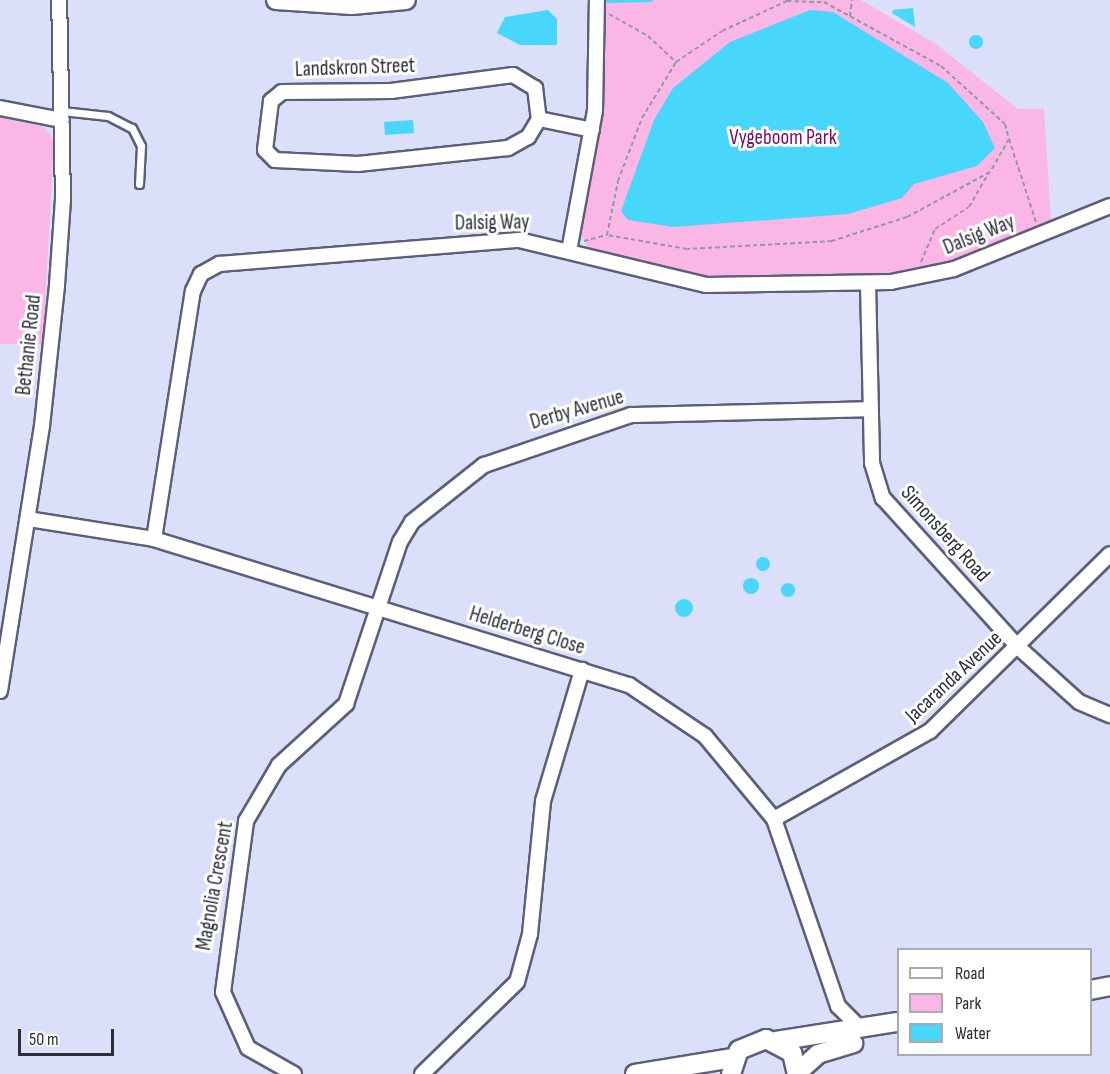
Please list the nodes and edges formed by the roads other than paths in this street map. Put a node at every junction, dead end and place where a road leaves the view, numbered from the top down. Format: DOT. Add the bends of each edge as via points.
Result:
graph roads {
  1 [pos="59,0"];
  2 [pos="276,0"];
  3 [pos="406,0"];
  4 [pos="597,0"];
  5 [pos="0,108"];
  6 [pos="62,115"];
  7 [pos="539,119"];
  8 [pos="592,130"];
  9 [pos="139,184"];
  10 [pos="1110,206"];
  11 [pos="569,248"];
  12 [pos="868,283"];
  13 [pos="870,409"];
  14 [pos="28,519"];
  15 [pos="154,539"];
  16 [pos="1110,554"];
  17 [pos="378,608"];
  18 [pos="1018,647"];
  19 [pos="582,670"];
  20 [pos="0,691"];
  21 [pos="1110,715"];
  22 [pos="774,819"];
  23 [pos="1110,987"];
  24 [pos="1092,990"];
  25 [pos="838,1006"];
  26 [pos="897,1022"];
  27 [pos="861,1029"];
  28 [pos="897,1033"];
  29 [pos="820,1038"];
  30 [pos="776,1041"];
  31 [pos="732,1066"];
  32 [pos="797,1073"];
  33 [pos="294,1074"];
  34 [pos="422,1074"];
  35 [pos="644,1074"];
  1 -- 6 [label="street, Bethanie Road"];
  2 -- 3 [label="street" via="352,5"];
  4 -- 8 [label="street"];
  5 -- 6 [label="street"];
  6 -- 9 [label="lane" via="108,116 132,128 140,142"];
  6 -- 14 [label="street, Bethanie Road" via="57,285"];
  7 -- 7 [label="street, Landskron Street" via="528,137 508,148 400,162 280,161 265,150 271,101 287,91 391,91 513,75 535,88"];
  7 -- 8 [label="street"];
  8 -- 11 [label="street"];
  10 -- 12 [label="street, Dalsig Way" via="954,269 914,279"];
  11 -- 12 [label="street, Dalsig Way" via="706,285"];
  11 -- 15 [label="street, Dalsig Way" via="507,240 225,263 206,270 194,291"];
  12 -- 13 [label="street, Simonsberg Road"];
  13 -- 17 [label="street, Derby Avenue" via="651,413 522,448 464,477 412,522"];
  13 -- 18 [label="street, Simonsberg Road" via="872,463 884,498"];
  14 -- 15 [label="street, Helderberg Close"];
  14 -- 20 [label="street, Bethanie Road"];
  15 -- 17 [label="street, Helderberg Close"];
  16 -- 18 [label="street, Jacaranda Avenue"];
  17 -- 19 [label="street, Helderberg Close"];
  17 -- 33 [label="street, Magnolia Crescent" via="346,704 279,765 246,821 223,992 248,1048"];
  18 -- 21 [label="street, Simonsberg Road" via="1079,702"];
  18 -- 22 [label="street, Jacaranda Avenue" via="920,738"];
  19 -- 22 [label="street, Helderberg Close" via="629,685 705,736"];
  19 -- 34 [label="street" via="543,801 530,934 518,982"];
  22 -- 25 [label="street, Helderberg Close"];
  23 -- 24 [label="street"];
  25 -- 27 [label="street, Helderberg Close"];
  25 -- 29 [label="street"];
  26 -- 27 [label="street"];
  27 -- 29 [label="street"];
  28 -- 32 [label="street" via="831,1048"];
  29 -- 30 [label="street"];
  30 -- 31 [label="street" via="747,1043"];
  30 -- 32 [label="street" via="792,1053"];
  31 -- 35 [label="street"];
}
